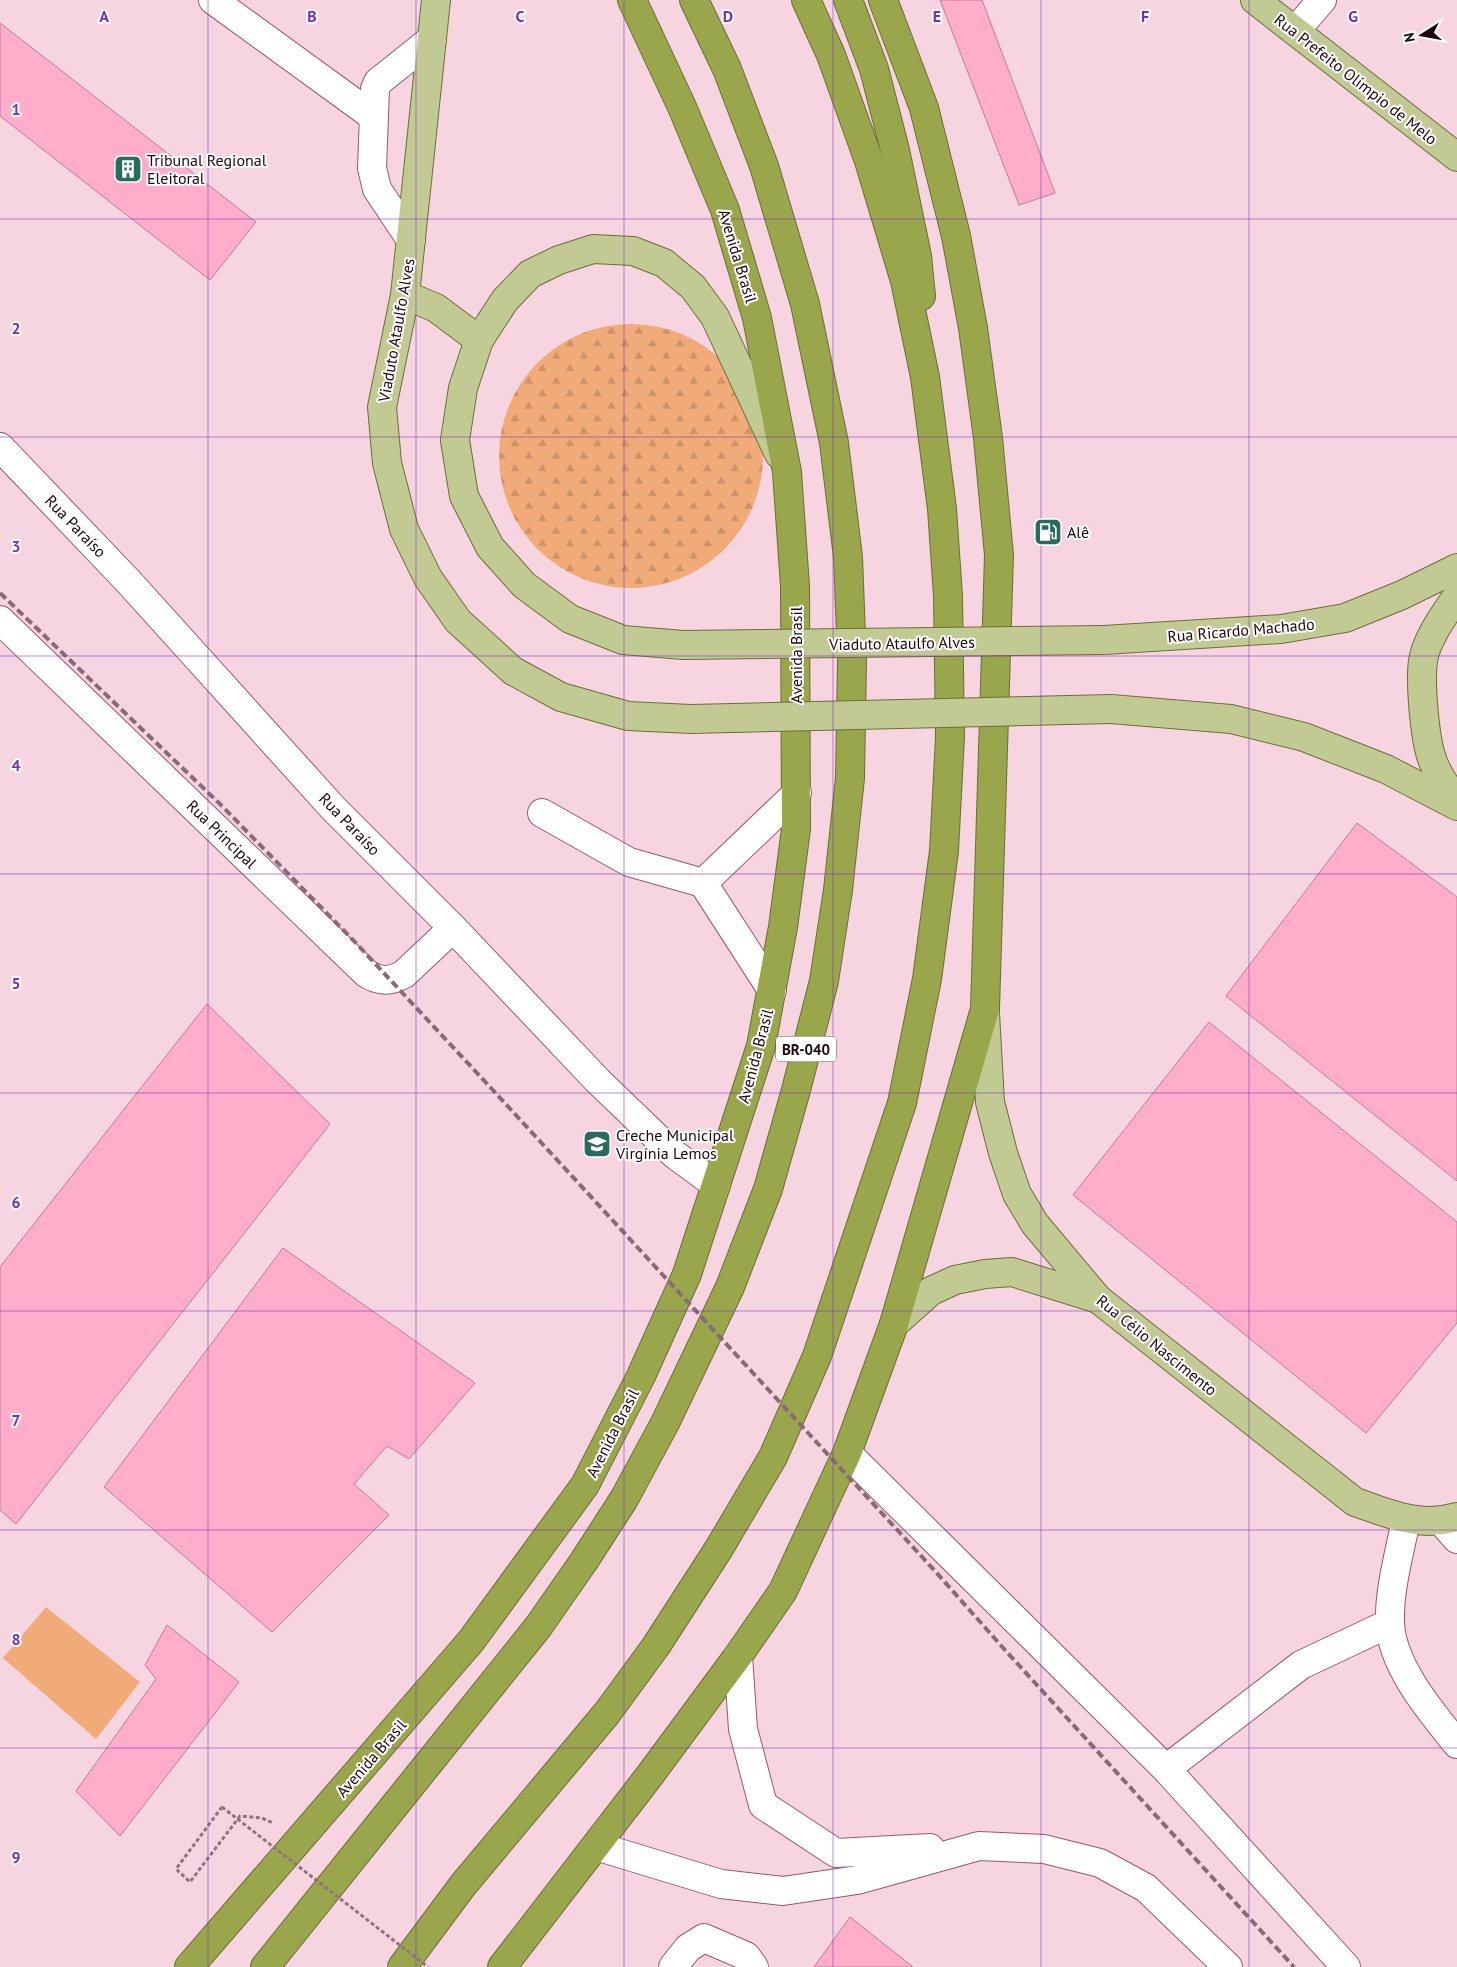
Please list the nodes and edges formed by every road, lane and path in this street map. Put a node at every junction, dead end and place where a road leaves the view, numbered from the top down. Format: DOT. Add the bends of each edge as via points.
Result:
graph roads {
  1 [pos="213,0"];
  2 [pos="436,0"];
  3 [pos="632,0"];
  4 [pos="694,0"];
  5 [pos="806,0"];
  6 [pos="848,0"];
  7 [pos="883,0"];
  8 [pos="1255,0"];
  9 [pos="1322,0"];
  10 [pos="1295,31"];
  11 [pos="432,38"];
  12 [pos="374,117"];
  13 [pos="1457,157"];
  14 [pos="411,240"];
  15 [pos="405,295"];
  16 [pos="479,340"];
  17 [pos="0,447"];
  18 [pos="787,472"];
  19 [pos="942,509"];
  20 [pos="1457,568"];
  21 [pos="1457,596"];
  22 [pos="0,620"];
  23 [pos="1104,640"];
  24 [pos="797,792"];
  25 [pos="1457,800"];
  26 [pos="1457,806"];
  27 [pos="542,813"];
  28 [pos="703,883"];
  29 [pos="453,928"];
  30 [pos="772,990"];
  31 [pos="985,1009"];
  32 [pos="716,1185"];
  33 [pos="1098,1299"];
  34 [pos="894,1324"];
  35 [pos="847,1454"];
  36 [pos="1406,1519"];
  37 [pos="1452,1526"];
  38 [pos="1390,1623"];
  39 [pos="738,1656"];
  40 [pos="1457,1744"];
  41 [pos="1166,1769"];
  42 [pos="303,1837"];
  43 [pos="596,1846"];
  44 [pos="979,1846"];
  45 [pos="232,1918"];
  46 [pos="189,1967"];
  47 [pos="208,1967"];
  48 [pos="265,1967"];
  49 [pos="402,1967"];
  50 [pos="428,1967"];
  51 [pos="502,1967"];
  52 [pos="673,1967"];
  53 [pos="754,1967"];
  54 [pos="1228,1967"];
  55 [pos="1346,1967"];
  1 -- 12 [label="street"];
  2 -- 11 [label="main road, Viaduto Ataulfo Alves"];
  3 -- 18 [label="highway, Avenida Brasil" via="725,210 757,318"];
  4 -- 48 [label="highway, BR-040" via="727,69 764,166 805,304 834,442 848,556 852,661 850,778 824,981 768,1189 702,1348 624,1499 538,1627"];
  5 -- 19 [label="highway" via="831,55 869,161 904,282 925,377"];
  6 -- 19 [label="highway" via="874,69 918,256"];
  7 -- 31 [label="highway" via="924,108 956,236 973,328 992,477 999,556"];
  8 -- 10 [label="main road, Rua Prefeito Olímpio de Melo"];
  9 -- 10 [label="street"];
  10 -- 13 [label="main road, Rua Prefeito Olímpio de Melo"];
  11 -- 12 [label="street" via="378,82"];
  11 -- 14 [label="main road, Viaduto Ataulfo Alves"];
  12 -- 14 [label="street" via="372,168 376,188"];
  14 -- 15 [label="main road, Viaduto Ataulfo Alves"];
  15 -- 16 [label="main road" via="436,308"];
  15 -- 26 [label="main road, Viaduto Ataulfo Alves, bridge" via="382,407 387,463 404,529 428,578 458,620 513,671 561,697 628,716 691,719 1112,709 1231,719 1304,737 1386,769"];
  16 -- 18 [label="main road, Viaduto Ataulfo Alves" via="505,300 530,274 559,260 593,249 633,251 664,263 694,287 715,317"];
  16 -- 23 [label="main road, Viaduto Ataulfo Alves, bridge" via="463,388 456,440 464,496 490,547 524,585 570,619 623,640 683,645"];
  17 -- 29 [label="street, Rua Paraíso" via="128,581 333,808"];
  18 -- 24 [label="highway, Avenida Brasil" via="796,586"];
  19 -- 49 [label="highway" via="948,596 950,737 944,851 927,979 902,1103 818,1356 773,1457 656,1646 607,1713 463,1886"];
  20 -- 23 [label="main road, Rua Ricardo Machado" via="1345,618 1281,629"];
  21 -- 25 [label="main road" via="1437,625 1423,660 1422,687 1428,748"];
  22 -- 29 [label="street, Rua Principal" via="375,980 395,979 404,974"];
  24 -- 28 [label="street"];
  24 -- 30 [label="highway, Avenida Brasil" via="796,829"];
  27 -- 28 [label="street" via="629,862"];
  28 -- 30 [label="street"];
  29 -- 32 [label="street, Rua Paraíso" via="610,1092 674,1154"];
  30 -- 32 [label="highway, Avenida Brasil" via="761,1046"];
  31 -- 33 [label="main road, Rua Célio Nascimento" via="990,1102 1017,1194 1035,1224"];
  31 -- 34 [label="highway"];
  32 -- 42 [label="highway, Avenida Brasil" via="687,1274 641,1376 585,1485 471,1641"];
  33 -- 34 [label="main road" via="1012,1272 985,1274 955,1280 931,1292"];
  33 -- 36 [label="main road, Rua Célio Nascimento" via="1355,1502"];
  34 -- 35 [label="highway"];
  35 -- 39 [label="highway" via="783,1591"];
  35 -- 41 [label="street"];
  36 -- 37 [label="main road, Rua Célio Nascimento"];
  36 -- 38 [label="street" via="1392,1590"];
  38 -- 40 [label="street" via="1395,1647 1406,1673 1426,1706"];
  38 -- 41 [label="street" via="1301,1665"];
  39 -- 43 [label="highway"];
  39 -- 44 [label="street" via="743,1729 764,1804 836,1852"];
  41 -- 55 [label="street"];
  42 -- 45 [label="highway, Avenida Brasil"];
  42 -- 50 [label="path, bridge" via="262,1818 240,1816 190,1882 176,1870 222,1807"];
  43 -- 44 [label="street" via="721,1884 783,1891 857,1880"];
  43 -- 51 [label="highway"];
  44 -- 54 [label="street" via="1044,1849 1100,1863 1146,1888"];
  45 -- 46 [label="highway, Avenida Brasil"];
  45 -- 47 [label="highway"];
  52 -- 53 [label="street" via="688,1948 704,1938 746,1956"];
}
